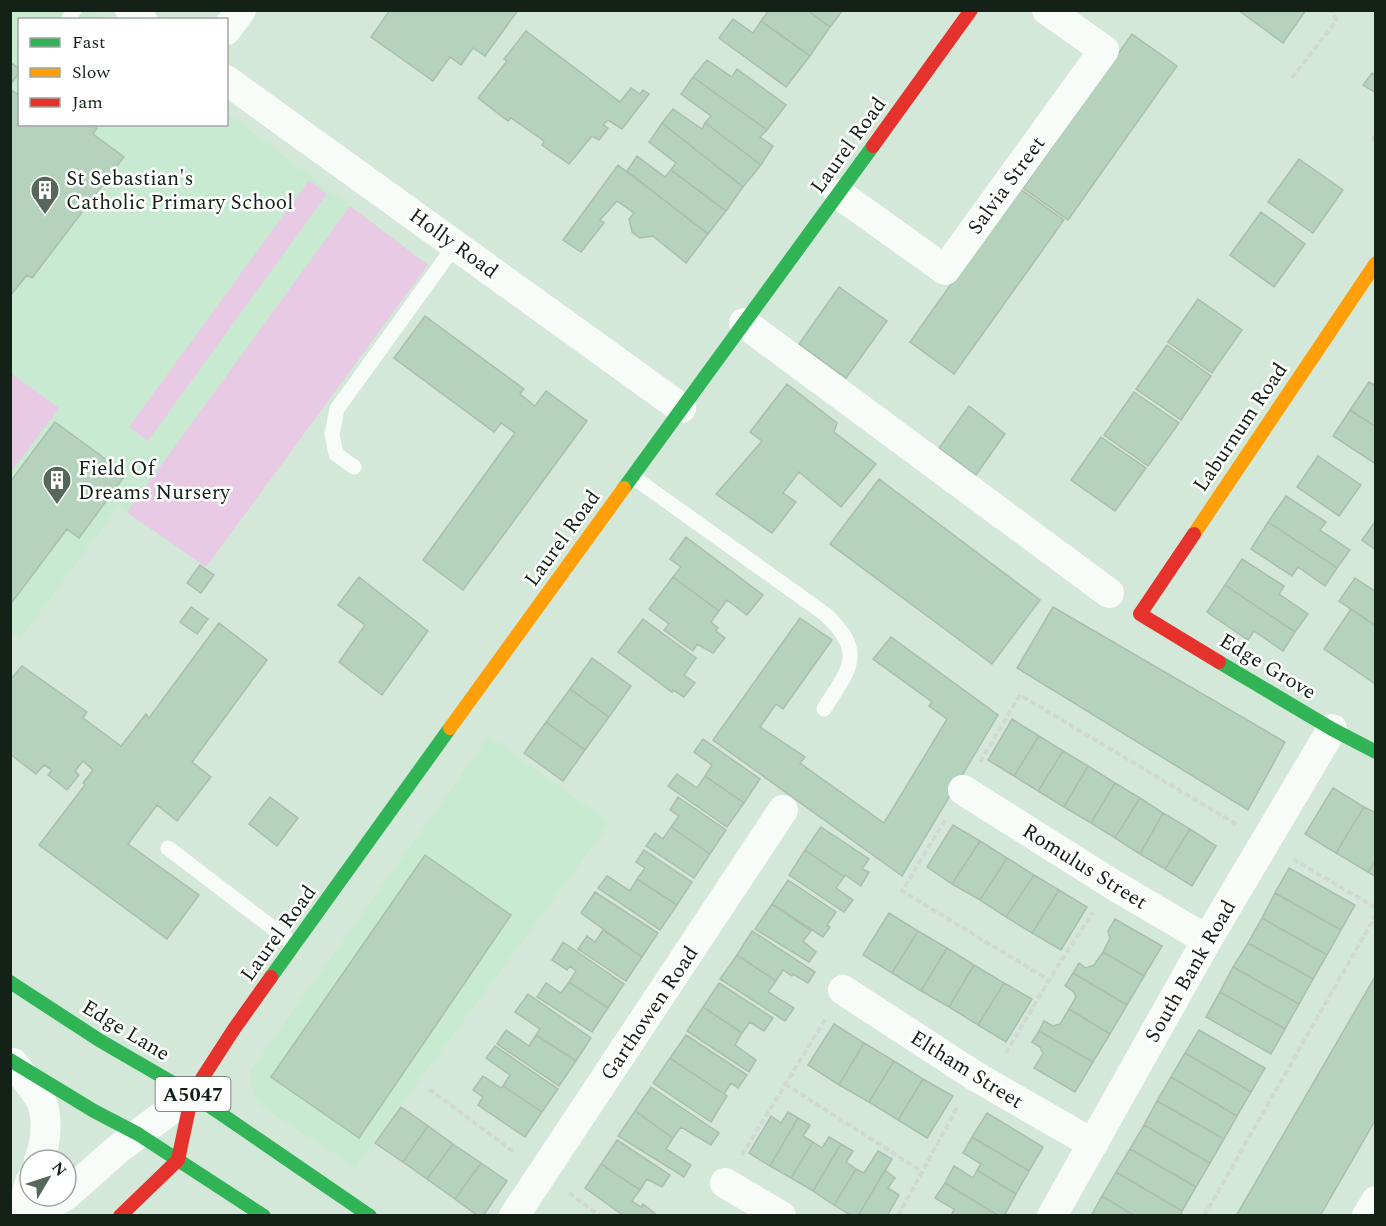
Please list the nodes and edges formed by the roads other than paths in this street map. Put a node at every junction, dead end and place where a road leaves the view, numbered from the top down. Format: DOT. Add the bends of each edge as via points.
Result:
graph roads {
  1 [pos="241,10"];
  2 [pos="971,10"];
  3 [pos="1047,10"];
  4 [pos="228,27"];
  5 [pos="228,81"];
  6 [pos="839,194"];
  7 [pos="456,244"];
  8 [pos="1376,263"];
  9 [pos="744,323"];
  10 [pos="681,408"];
  11 [pos="354,467"];
  12 [pos="633,477"];
  13 [pos="1109,593"];
  14 [pos="1140,614"];
  15 [pos="824,709"];
  16 [pos="1332,729"];
  17 [pos="1376,752"];
  18 [pos="963,790"];
  19 [pos="783,810"];
  20 [pos="168,848"];
  21 [pos="1207,940"];
  22 [pos="295,945"];
  23 [pos="10,982"];
  24 [pos="843,990"];
  25 [pos="10,1060"];
  26 [pos="192,1094"];
  27 [pos="138,1134"];
  28 [pos="1093,1144"];
  29 [pos="44,1148"];
  30 [pos="178,1160"];
  31 [pos="725,1182"];
  32 [pos="78,1184"];
  33 [pos="1376,1201"];
  34 [pos="120,1215"];
  35 [pos="264,1215"];
  36 [pos="370,1215"];
  37 [pos="514,1215"];
  38 [pos="781,1215"];
  39 [pos="1052,1215"];
  40 [pos="1367,1215"];
  1 -- 4 [label="street"];
  2 -- 6 [label="main road, Laurel Road"];
  3 -- 6 [label="street, Salvia Street" via="1104,50 945,270"];
  5 -- 7 [label="street, Holly Road"];
  6 -- 9 [label="main road, Laurel Road"];
  7 -- 10 [label="street, Holly Road"];
  7 -- 11 [label="lane" via="337,409 332,434 336,454"];
  8 -- 14 [label="main road, Laburnum Road"];
  9 -- 10 [label="main road, Laurel Road"];
  9 -- 13 [label="street"];
  10 -- 12 [label="main road, Laurel Road"];
  12 -- 15 [label="lane" via="835,623 845,636 851,663"];
  12 -- 22 [label="main road, Laurel Road"];
  14 -- 16 [label="main road, Edge Grove"];
  16 -- 17 [label="main road, Edge Grove"];
  16 -- 21 [label="street, South Bank Road"];
  18 -- 21 [label="street, Romulus Street"];
  19 -- 37 [label="street, Garthowen Road"];
  20 -- 22 [label="lane"];
  21 -- 28 [label="street, South Bank Road"];
  22 -- 26 [label="main road, Laurel Road"];
  23 -- 26 [label="main road, Edge Lane / A5047"];
  24 -- 28 [label="street, Eltham Street" via="981,1080"];
  25 -- 27 [label="main road, A5047"];
  25 -- 29 [label="street" via="42,1102"];
  26 -- 27 [label="street"];
  26 -- 30 [label="main road"];
  26 -- 36 [label="main road, Edge Lane / A5047"];
  27 -- 30 [label="main road, A5047"];
  27 -- 32 [label="street"];
  28 -- 39 [label="street, South Bank Road"];
  30 -- 34 [label="main road"];
  30 -- 35 [label="main road, A5047"];
  31 -- 38 [label="street"];
  33 -- 40 [label="street"];
}
